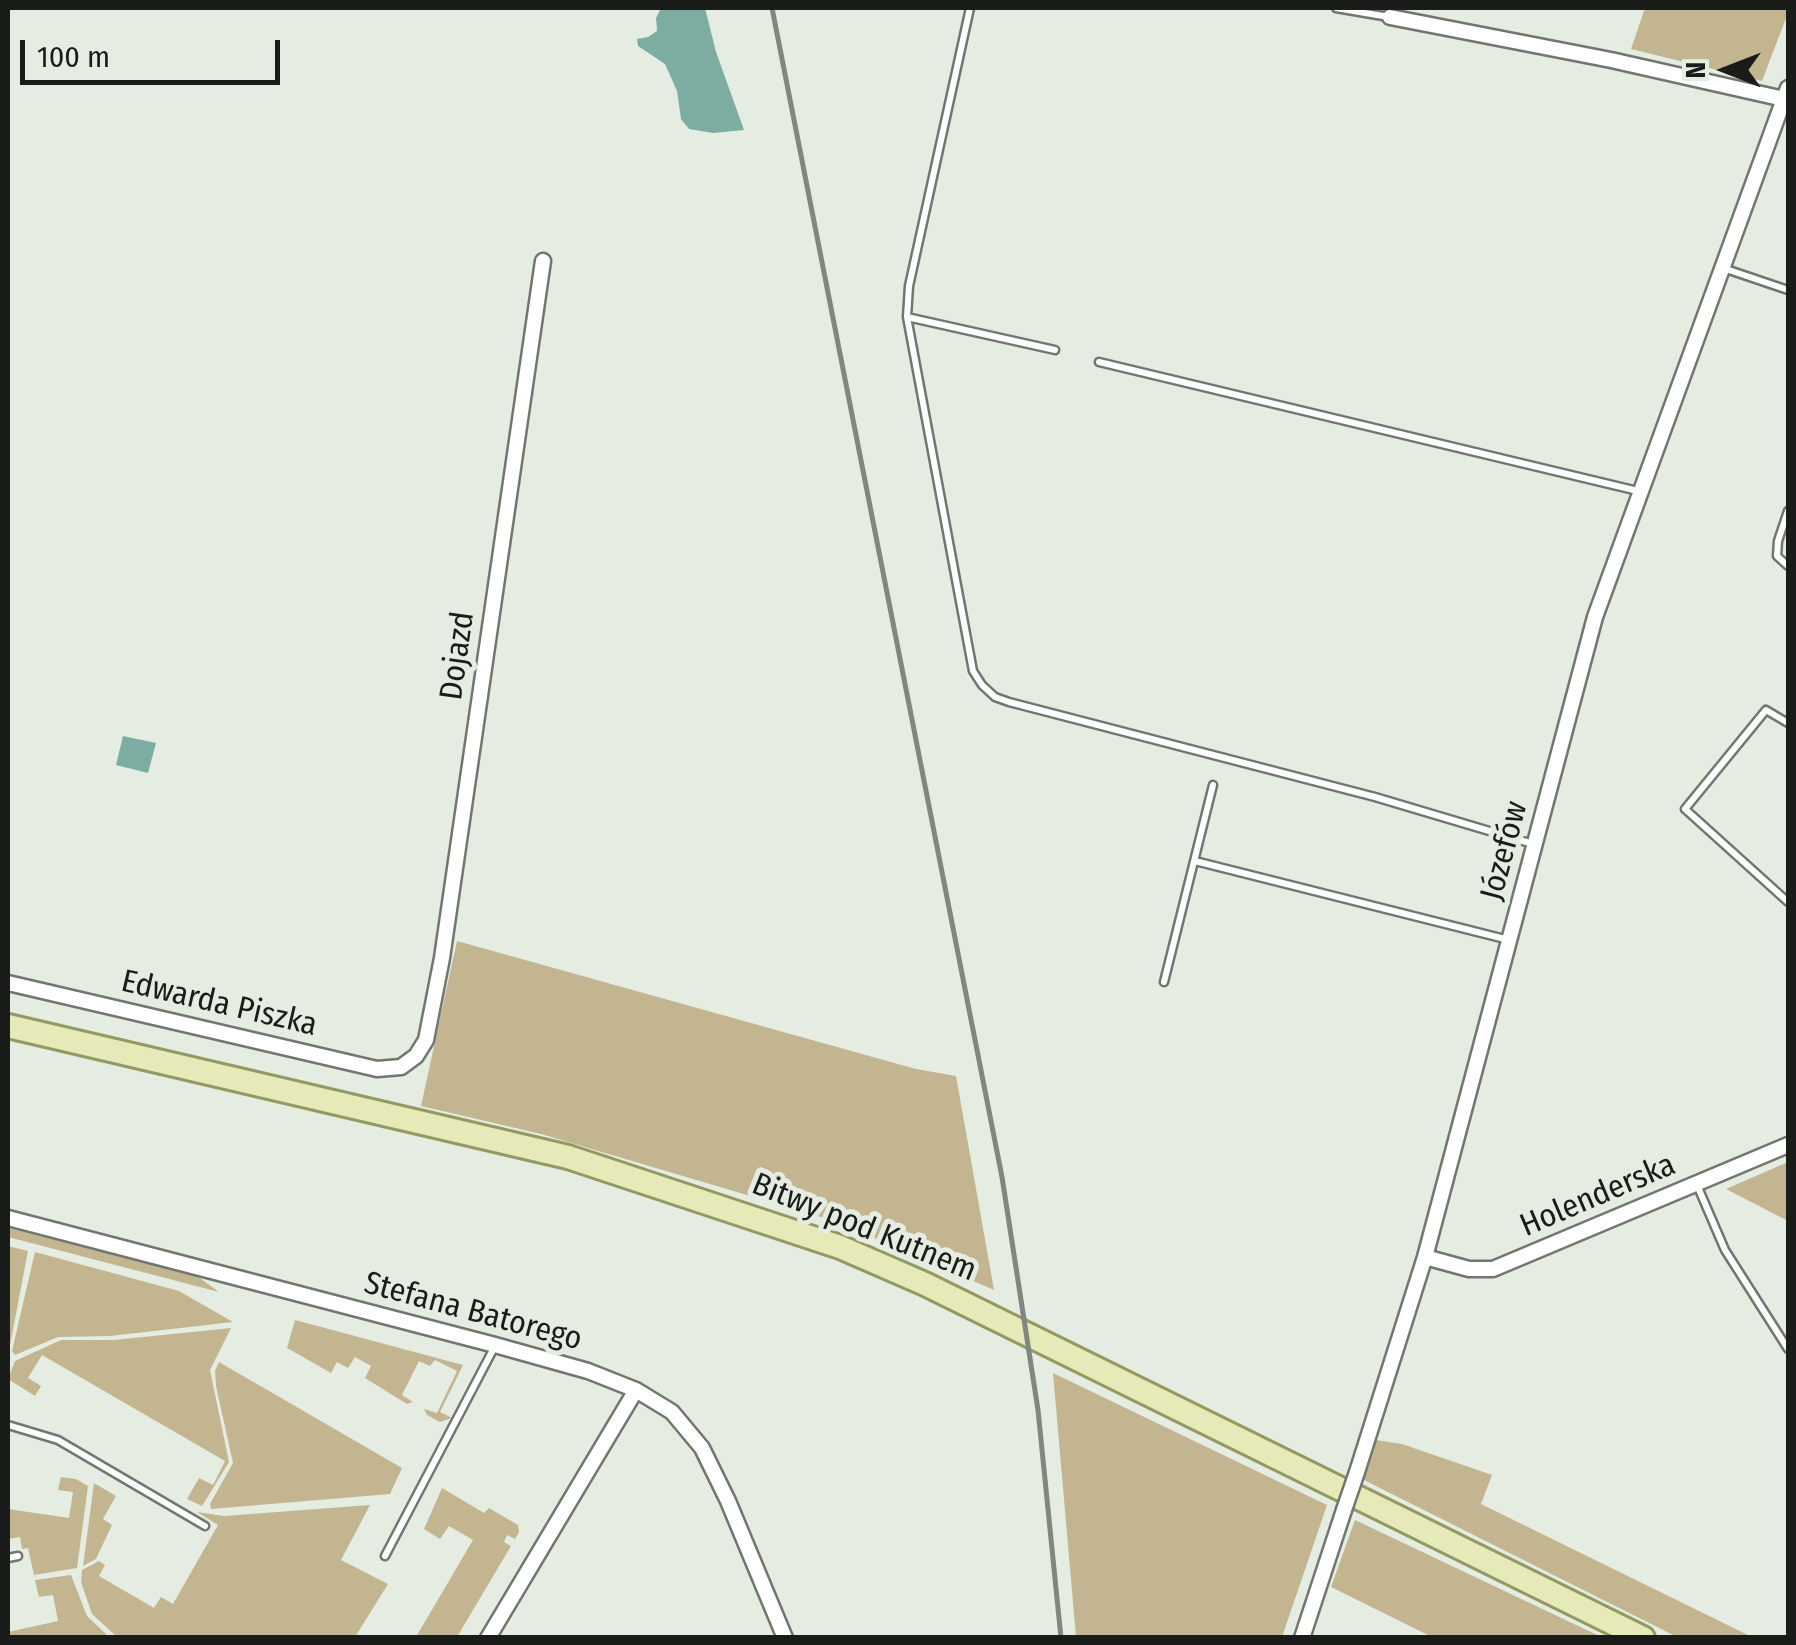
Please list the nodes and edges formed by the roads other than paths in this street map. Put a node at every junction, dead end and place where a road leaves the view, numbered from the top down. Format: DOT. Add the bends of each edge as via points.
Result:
graph roads {
  1 [pos="970,8"];
  2 [pos="1336,8"];
  3 [pos="1390,17"];
  4 [pos="1786,94"];
  5 [pos="543,261"];
  6 [pos="1722,267"];
  7 [pos="1788,290"];
  8 [pos="908,317"];
  9 [pos="1055,350"];
  10 [pos="1100,362"];
  11 [pos="1639,491"];
  12 [pos="1788,510"];
  13 [pos="1788,566"];
  14 [pos="1788,722"];
  15 [pos="1213,785"];
  16 [pos="1534,844"];
  17 [pos="1195,861"];
  18 [pos="1788,902"];
  19 [pos="1510,940"];
  20 [pos="1164,982"];
  21 [pos="8,983"];
  22 [pos="8,1026"];
  23 [pos="416,1056"];
  24 [pos="1788,1145"];
  25 [pos="1696,1184"];
  26 [pos="8,1218"];
  27 [pos="1425,1257"];
  28 [pos="495,1344"];
  29 [pos="1788,1349"];
  30 [pos="636,1390"];
  31 [pos="8,1425"];
  32 [pos="205,1526"];
  33 [pos="18,1556"];
  34 [pos="386,1556"];
  35 [pos="8,1558"];
  36 [pos="488,1638"];
  37 [pos="784,1638"];
  38 [pos="1302,1638"];
  39 [pos="1643,1638"];
  1 -- 8 [label="lane" via="909,286"];
  2 -- 3 [label="lane"];
  3 -- 4 [label="street"];
  4 -- 6 [label="street, Józefów"];
  5 -- 23 [label="street, Dojazd" via="442,958 426,1040"];
  6 -- 7 [label="lane"];
  6 -- 11 [label="street, Józefów"];
  8 -- 9 [label="lane"];
  8 -- 16 [label="lane" via="974,671 995,697"];
  10 -- 11 [label="lane"];
  11 -- 16 [label="street, Józefów" via="1595,616"];
  12 -- 13 [label="lane" via="1777,556"];
  14 -- 18 [label="lane" via="1766,710 1685,809"];
  15 -- 17 [label="lane"];
  16 -- 19 [label="street, Józefów"];
  17 -- 19 [label="lane"];
  17 -- 20 [label="lane"];
  19 -- 27 [label="street, Józefów"];
  21 -- 23 [label="street, Edwarda Piszka" via="377,1069 401,1067"];
  22 -- 39 [label="main road, Bitwy pod Kutnem" via="568,1157 840,1248"];
  24 -- 25 [label="street, Holenderska"];
  25 -- 27 [label="street, Holenderska" via="1492,1269"];
  25 -- 29 [label="lane" via="1725,1250"];
  26 -- 28 [label="street, Stefana Batorego"];
  27 -- 38 [label="street, Józefów, bridge"];
  28 -- 30 [label="street, Stefana Batorego"];
  28 -- 34 [label="lane"];
  30 -- 36 [label="street"];
  30 -- 37 [label="street, Stefana Batorego" via="672,1412 702,1448"];
  31 -- 32 [label="lane" via="58,1440"];
  33 -- 35 [label="lane"];
}
